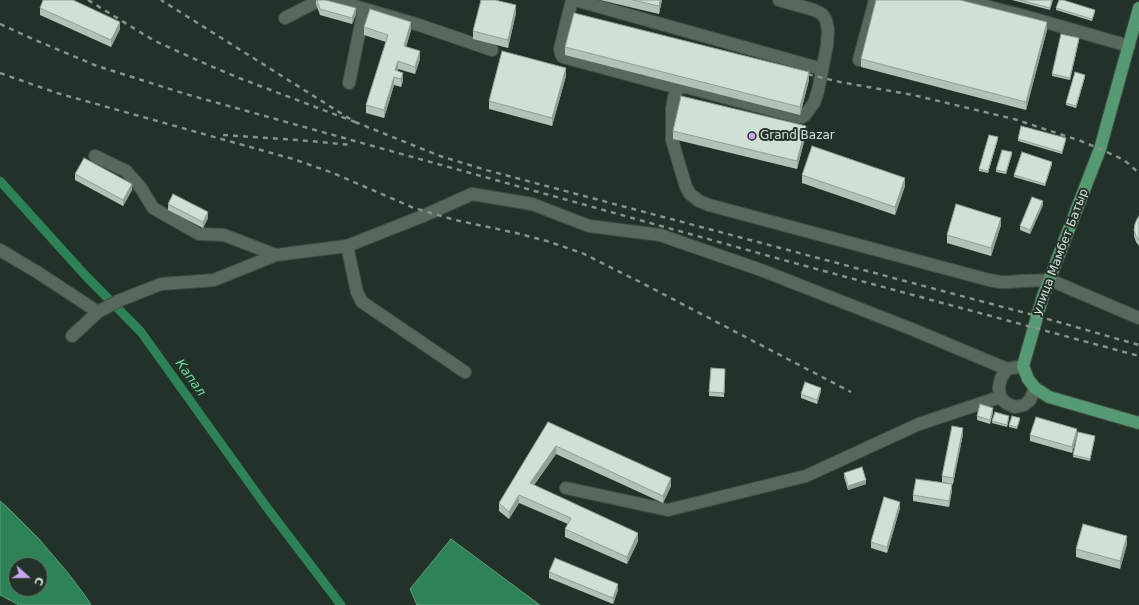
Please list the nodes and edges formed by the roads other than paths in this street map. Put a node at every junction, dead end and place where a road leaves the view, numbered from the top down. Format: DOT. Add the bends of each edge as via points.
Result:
graph roads {
  1 [pos="320,0"];
  2 [pos="334,0"];
  3 [pos="572,0"];
  4 [pos="575,0"];
  5 [pos="779,0"];
  6 [pos="875,0"];
  7 [pos="962,0"];
  8 [pos="807,4"];
  9 [pos="359,5"];
  10 [pos="1139,8"];
  11 [pos="285,18"];
  12 [pos="1129,46"];
  13 [pos="492,50"];
  14 [pos="859,60"];
  15 [pos="822,69"];
  16 [pos="349,83"];
  17 [pos="678,88"];
  18 [pos="95,156"];
  19 [pos="347,246"];
  20 [pos="0,250"];
  21 [pos="276,255"];
  22 [pos="1050,280"];
  23 [pos="98,312"];
  24 [pos="1139,318"];
  25 [pos="72,336"];
  26 [pos="1022,366"];
  27 [pos="1007,369"];
  28 [pos="465,372"];
  29 [pos="1035,388"];
  30 [pos="1000,397"];
  31 [pos="1139,423"];
  32 [pos="566,488"];
  1 -- 11 [label="street"];
  2 -- 9 [label="street"];
  3 -- 17 [label="street" via="560,50 563,57"];
  4 -- 15 [label="street"];
  5 -- 8 [label="street"];
  6 -- 14 [label="street"];
  7 -- 12 [label="street" via="1028,16"];
  8 -- 15 [label="street" via="822,14 826,20 828,38"];
  9 -- 13 [label="street"];
  9 -- 16 [label="street"];
  10 -- 12 [label="main road, улица Мамбет Батыр"];
  12 -- 22 [label="main road, улица Мамбет Батыр" via="1100,149"];
  15 -- 17 [label="street" via="814,103 802,117 686,87"];
  17 -- 22 [label="street" via="672,110 672,140 686,187 699,201 989,280"];
  18 -- 21 [label="street" via="126,171 154,208 199,234 224,235"];
  19 -- 21 [label="street"];
  19 -- 27 [label="street" via="472,194 532,204 589,226 660,236 762,270"];
  19 -- 28 [label="street" via="357,292 362,302"];
  20 -- 23 [label="street"];
  21 -- 23 [label="street" via="214,280 161,284"];
  22 -- 24 [label="street"];
  22 -- 26 [label="main road, улица Мамбет Батыр"];
  23 -- 25 [label="street"];
  26 -- 27 [label="street"];
  26 -- 29 [label="main road"];
  27 -- 30 [label="street" via="1001,378"];
  29 -- 30 [label="street" via="1030,400 1024,405 1015,407"];
  29 -- 31 [label="main road" via="1049,397"];
  30 -- 32 [label="street" via="919,424 806,476 668,510"];
}
